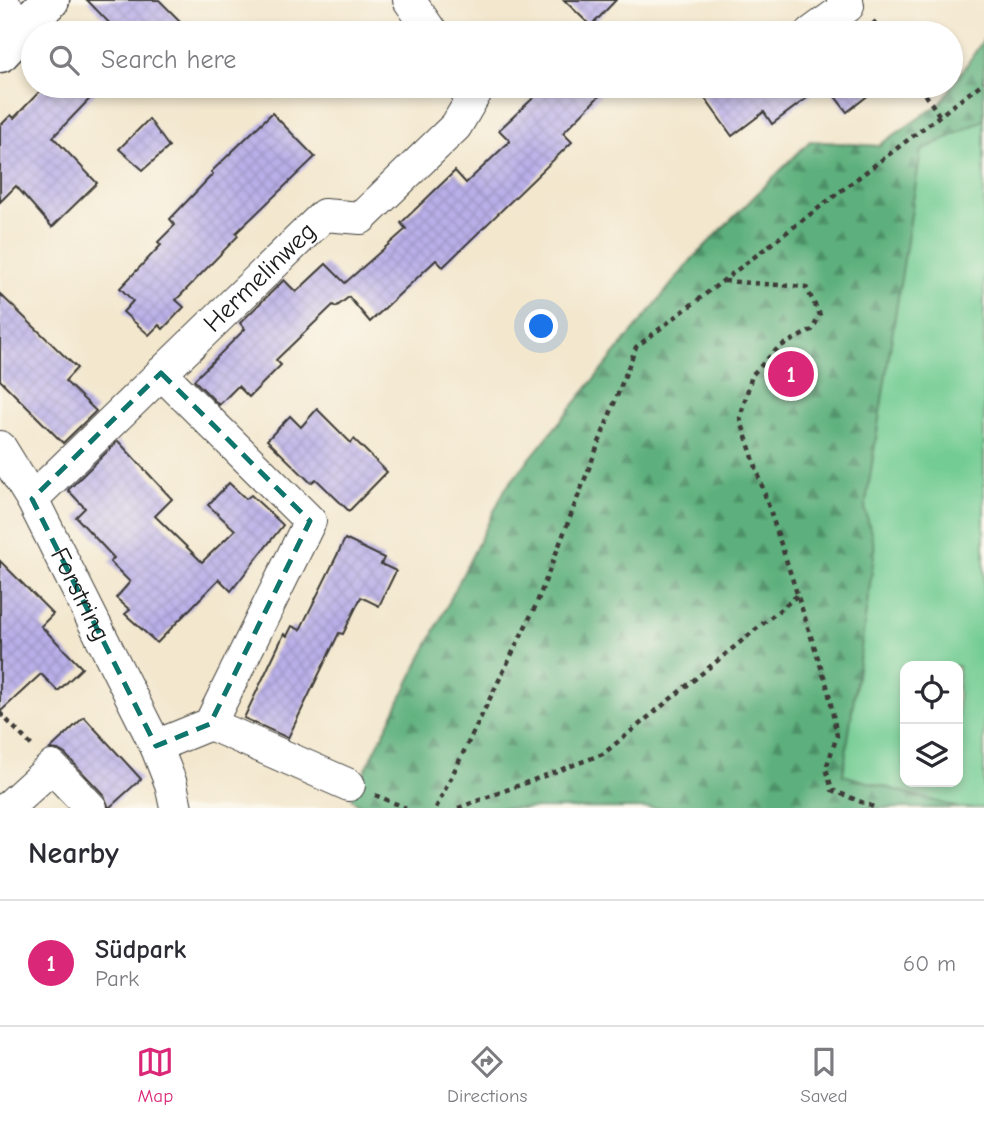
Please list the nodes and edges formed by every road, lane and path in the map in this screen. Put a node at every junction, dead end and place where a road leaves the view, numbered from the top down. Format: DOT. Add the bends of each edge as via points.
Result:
graph roads {
  1 [pos="50,0"];
  2 [pos="410,0"];
  3 [pos="843,0"];
  4 [pos="424,21"];
  5 [pos="827,21"];
  6 [pos="8,27"];
  7 [pos="984,82"];
  8 [pos="963,97"];
  9 [pos="473,98"];
  10 [pos="928,98"];
  11 [pos="962,98"];
  12 [pos="939,115"];
  13 [pos="723,281"];
  14 [pos="161,373"];
  15 [pos="1,449"];
  16 [pos="32,499"];
  17 [pos="798,595"];
  18 [pos="0,713"];
  19 [pos="210,724"];
  20 [pos="156,746"];
  21 [pos="52,767"];
  22 [pos="349,785"];
  23 [pos="7,808"];
  24 [pos="91,808"];
  25 [pos="176,808"];
  26 [pos="436,808"];
  27 [pos="458,808"];
  28 [pos="876,808"];
  1 -- 6 [label="street"];
  2 -- 4 [label="street"];
  3 -- 5 [label="street" via="848,6"];
  7 -- 8 [label="path"];
  9 -- 14 [label="street, Hermelinweg" via="456,127 361,218 324,215"];
  10 -- 12 [label="path"];
  11 -- 12 [label="path"];
  12 -- 13 [label="path"];
  13 -- 17 [label="path" via="806,287 820,316 812,330 779,347 752,375 740,418"];
  13 -- 26 [label="path" via="636,347 536,605"];
  14 -- 16 [label="street, Hermelinweg"];
  14 -- 19 [label="street" via="310,521"];
  15 -- 16 [label="street, Forstring"];
  16 -- 20 [label="street, Forstring"];
  17 -- 27 [label="path" via="603,754"];
  17 -- 28 [label="path" via="828,689 837,736 826,768 832,790"];
  18 -- 21 [label="path"];
  19 -- 20 [label="street"];
  19 -- 22 [label="street"];
  20 -- 25 [label="street, Forstring"];
  21 -- 23 [label="street"];
  21 -- 24 [label="street"];
}
